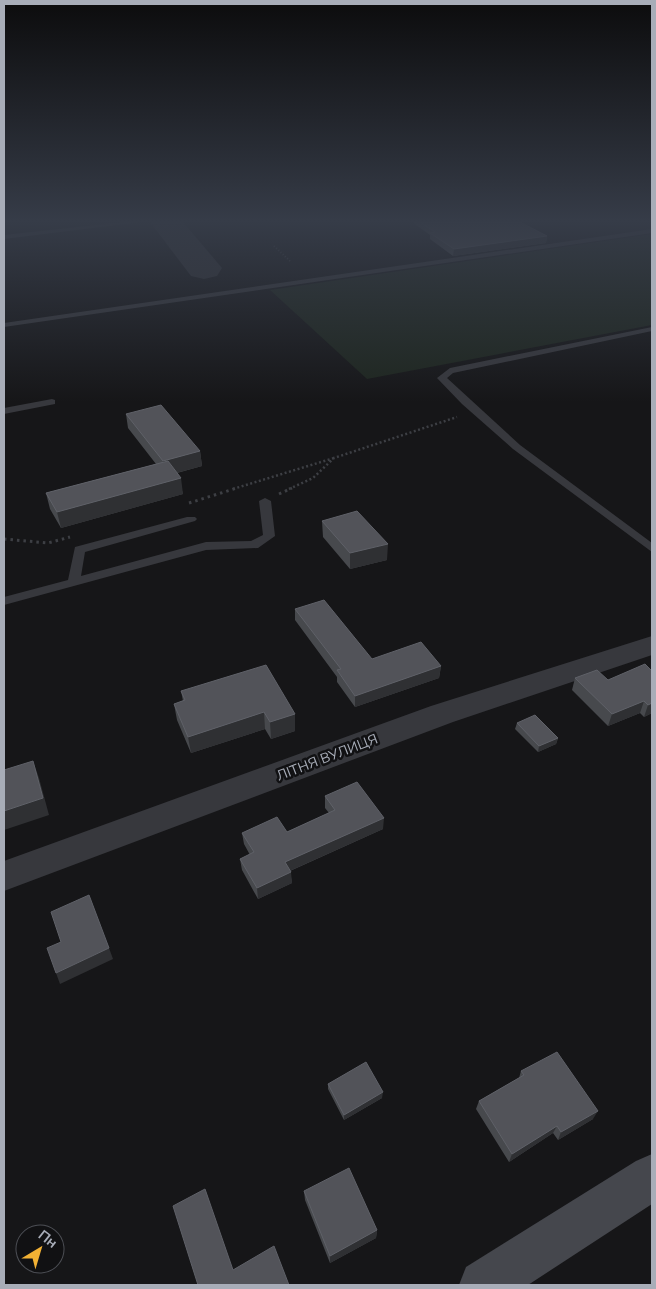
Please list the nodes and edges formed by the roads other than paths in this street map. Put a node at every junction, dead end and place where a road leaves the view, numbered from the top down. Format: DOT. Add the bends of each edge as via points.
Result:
graph roads {
  1 [pos="299,282"];
  2 [pos="4,325"];
  3 [pos="652,330"];
  4 [pos="52,402"];
  5 [pos="4,411"];
  6 [pos="265,501"];
  7 [pos="191,519"];
  8 [pos="652,548"];
  9 [pos="74,582"];
  10 [pos="4,601"];
  11 [pos="652,645"];
  12 [pos="4,876"];
  13 [pos="652,1177"];
  14 [pos="484,1285"];
  1 -- 2 [label="lane"];
  3 -- 8 [label="lane" via="450,371 442,378 539,464"];
  4 -- 5 [label="lane"];
  6 -- 9 [label="lane" via="269,536 254,545 206,546"];
  7 -- 9 [label="lane" via="79,550"];
  9 -- 10 [label="lane"];
  11 -- 12 [label="street, ЛІТНЯ ВУЛИЦЯ" via="442,714"];
  13 -- 14 [label="street"];
}
